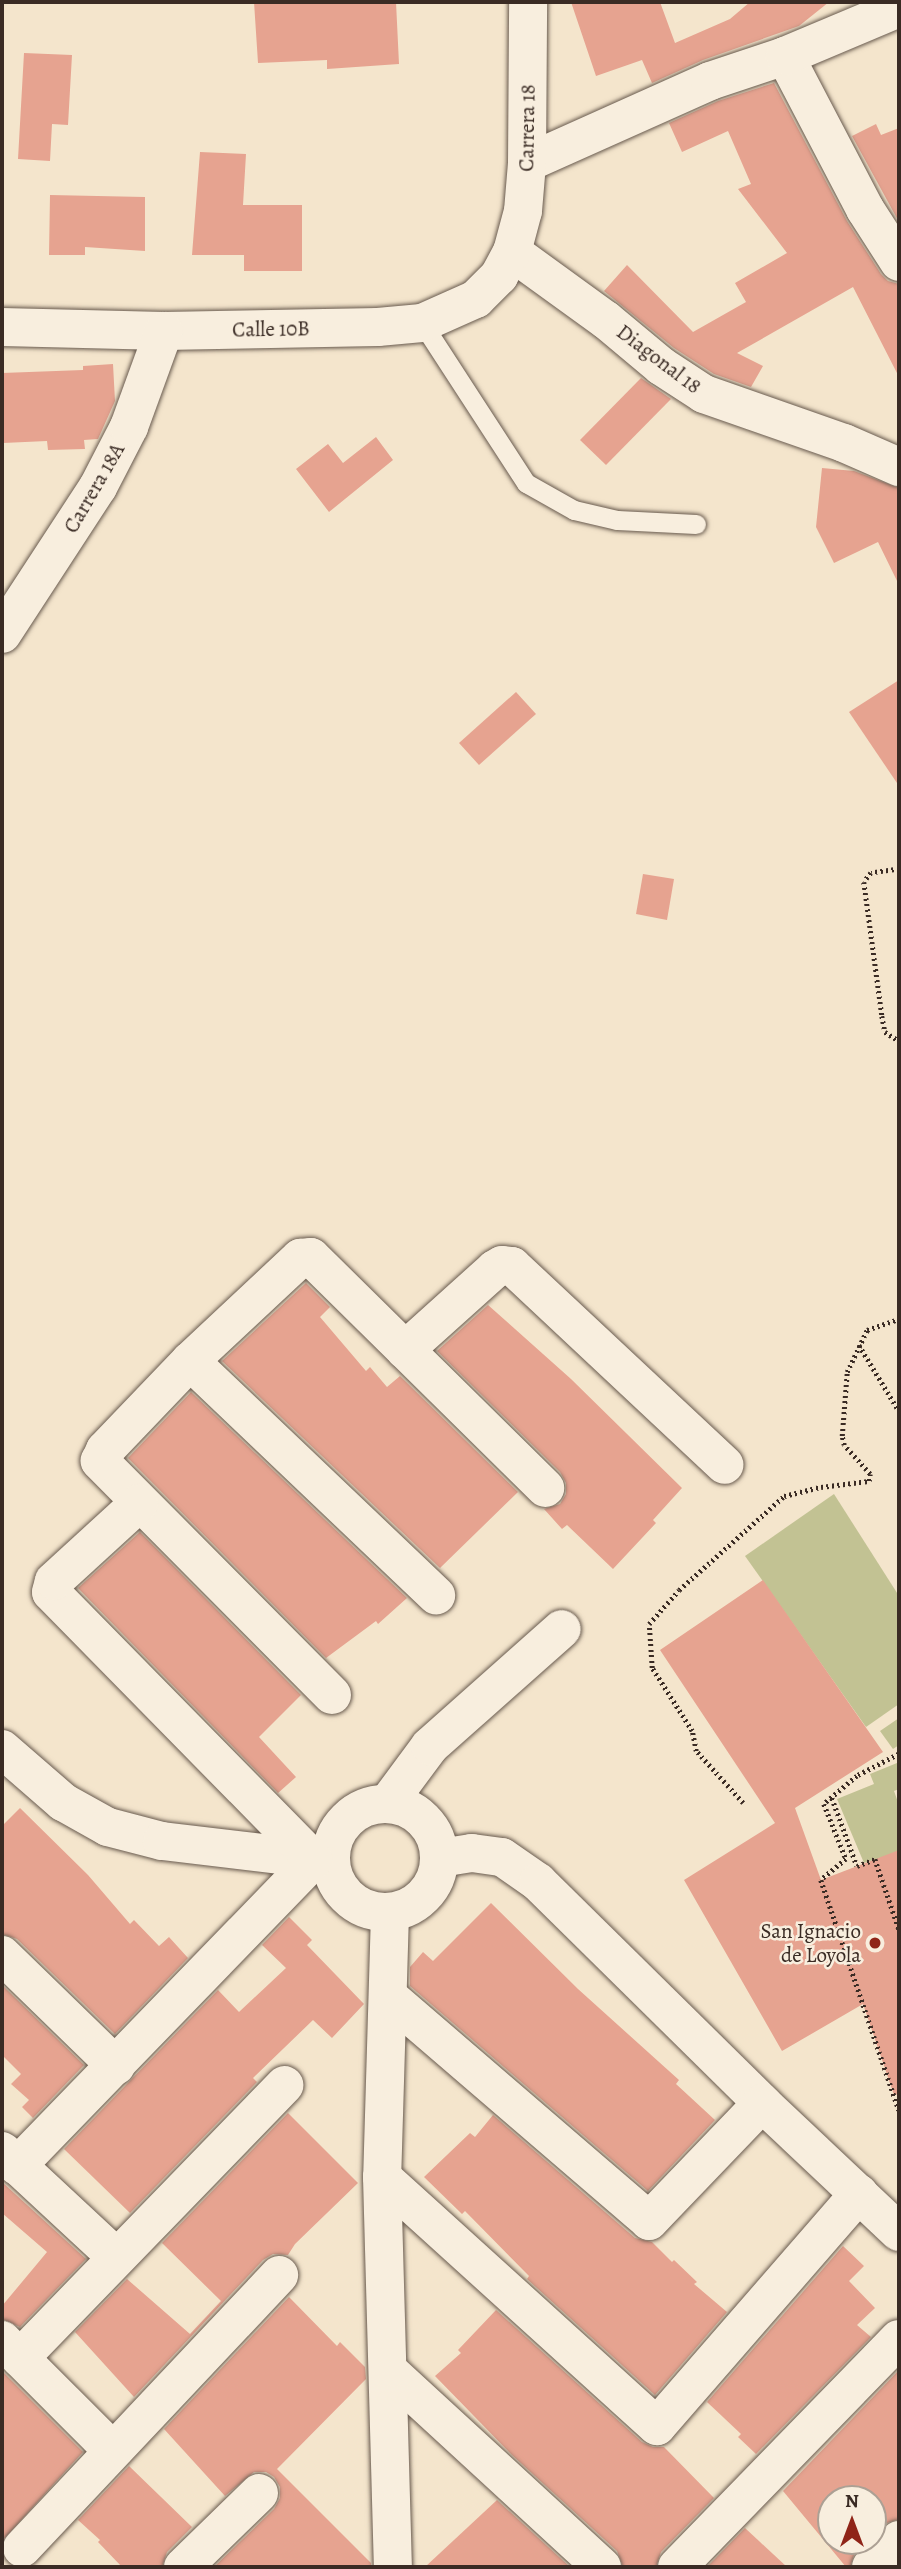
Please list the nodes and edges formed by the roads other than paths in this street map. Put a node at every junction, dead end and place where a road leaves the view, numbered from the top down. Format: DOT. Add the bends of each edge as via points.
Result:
graph roads {
  1 [pos="528,2"];
  2 [pos="899,8"];
  3 [pos="785,56"];
  4 [pos="527,163"];
  5 [pos="512,252"];
  6 [pos="899,262"];
  7 [pos="422,323"];
  8 [pos="2,327"];
  9 [pos="164,331"];
  10 [pos="899,467"];
  11 [pos="696,524"];
  12 [pos="2,634"];
  13 [pos="405,1350"];
  14 [pos="190,1361"];
  15 [pos="725,1465"];
  16 [pos="545,1488"];
  17 [pos="139,1503"];
  18 [pos="436,1595"];
  19 [pos="562,1629"];
  20 [pos="332,1695"];
  21 [pos="2,1749"];
  22 [pos="387,1804"];
  23 [pos="440,1858"];
  24 [pos="322,1860"];
  25 [pos="390,1913"];
  26 [pos="2,1955"];
  27 [pos="389,1997"];
  28 [pos="116,2066"];
  29 [pos="285,2085"];
  30 [pos="762,2104"];
  31 [pos="10,2159"];
  32 [pos="382,2177"];
  33 [pos="859,2194"];
  34 [pos="899,2232"];
  35 [pos="116,2258"];
  36 [pos="279,2275"];
  37 [pos="899,2340"];
  38 [pos="11,2349"];
  39 [pos="390,2372"];
  40 [pos="112,2450"];
  41 [pos="259,2493"];
  42 [pos="899,2540"];
  43 [pos="22,2548"];
  44 [pos="183,2567"];
  45 [pos="393,2567"];
  46 [pos="602,2567"];
  47 [pos="677,2567"];
  48 [pos="871,2567"];
  1 -- 4 [label="street, Carrera 18"];
  2 -- 3 [label="street"];
  3 -- 4 [label="street" via="672,97"];
  3 -- 6 [label="street" via="865,209"];
  4 -- 5 [label="street, Carrera 18" via="523,211"];
  5 -- 7 [label="street, Calle 10B" via="499,276 476,299"];
  5 -- 10 [label="street, Diagonal 18" via="667,371 704,394"];
  7 -- 9 [label="street, Calle 10B"];
  7 -- 11 [label="lane" via="526,483 574,510 606,518"];
  8 -- 9 [label="street, Calle 10B"];
  9 -- 12 [label="street, Carrera 18A" via="129,427 98,487"];
  13 -- 14 [label="street" via="306,1256"];
  13 -- 15 [label="street" via="495,1269 512,1266"];
  13 -- 16 [label="street"];
  14 -- 17 [label="street" via="101,1455 103,1467"];
  14 -- 18 [label="street"];
  17 -- 20 [label="street"];
  17 -- 24 [label="street" via="54,1580 51,1592"];
  19 -- 22 [label="street" via="429,1746"];
  21 -- 24 [label="street" via="63,1802 108,1827 162,1841"];
  22 -- 23 [label="street" via="404,1807 430,1827"];
  22 -- 24 [label="street" via="353,1814"];
  23 -- 25 [label="street" via="438,1874 426,1895 407,1909"];
  23 -- 30 [label="street" via="472,1853 502,1857 538,1882"];
  24 -- 25 [label="street" via="349,1900 369,1911"];
  24 -- 28 [label="street"];
  25 -- 27 [label="street"];
  26 -- 28 [label="street"];
  27 -- 30 [label="street" via="649,2221"];
  27 -- 32 [label="street"];
  28 -- 31 [label="street"];
  29 -- 35 [label="street"];
  30 -- 33 [label="street"];
  31 -- 35 [label="street"];
  32 -- 33 [label="street" via="657,2426"];
  32 -- 39 [label="street"];
  33 -- 34 [label="street"];
  35 -- 38 [label="street"];
  36 -- 40 [label="street"];
  37 -- 47 [label="street"];
  38 -- 40 [label="street"];
  39 -- 45 [label="street"];
  39 -- 46 [label="street"];
  40 -- 43 [label="street"];
  41 -- 44 [label="street"];
  42 -- 48 [label="street"];
}
